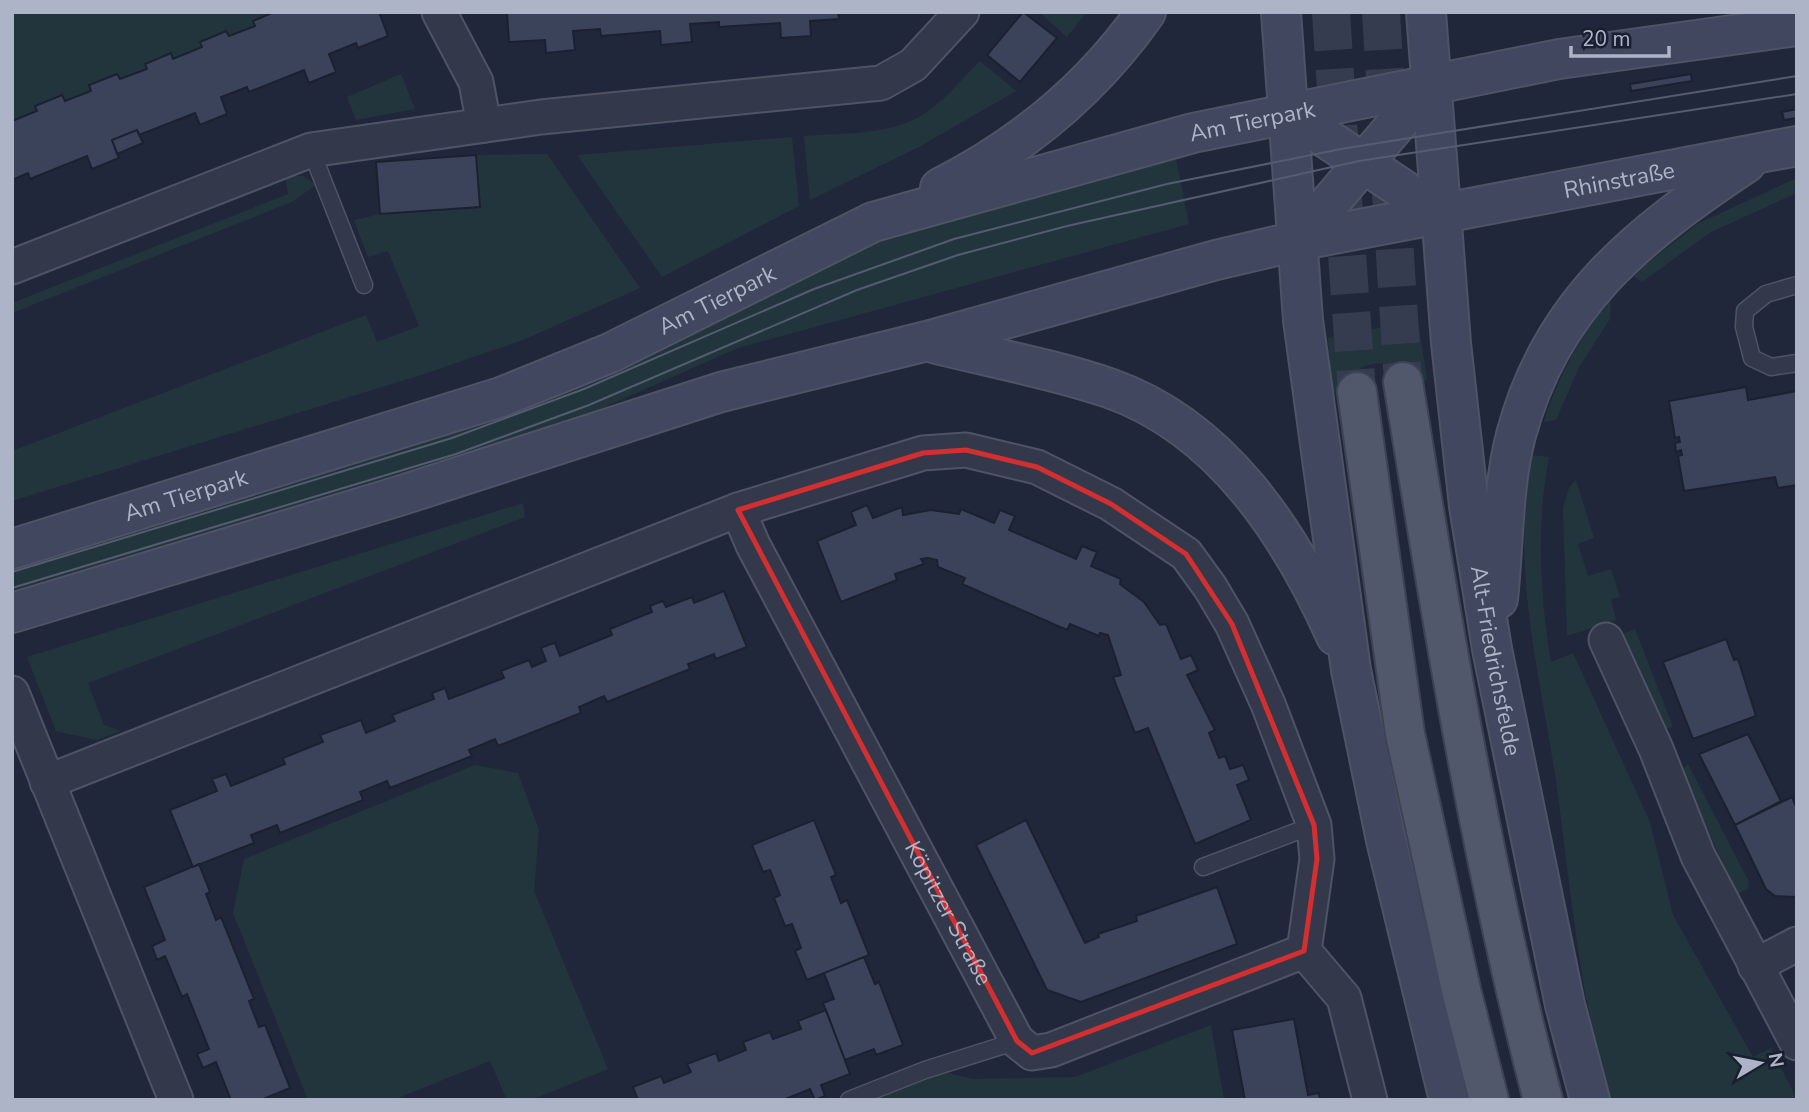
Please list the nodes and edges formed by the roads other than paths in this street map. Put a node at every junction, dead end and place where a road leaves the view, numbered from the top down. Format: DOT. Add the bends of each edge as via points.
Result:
graph roads {
  1 [pos="439,12"];
  2 [pos="962,12"];
  3 [pos="1146,12"];
  4 [pos="1281,12"];
  5 [pos="1426,12"];
  6 [pos="1718,12"];
  7 [pos="1785,19"];
  8 [pos="1430,85"];
  9 [pos="1288,113"];
  10 [pos="484,125"];
  11 [pos="1780,149"];
  12 [pos="311,150"];
  13 [pos="1363,163"];
  14 [pos="1440,214"];
  15 [pos="873,222"];
  16 [pos="1297,241"];
  17 [pos="12,267"];
  18 [pos="364,285"];
  19 [pos="1797,285"];
  20 [pos="927,341"];
  21 [pos="1797,363"];
  22 [pos="1403,382"];
  23 [pos="1356,392"];
  24 [pos="738,510"];
  25 [pos="12,549"];
  26 [pos="12,612"];
  27 [pos="1606,640"];
  28 [pos="1492,649"];
  29 [pos="1351,670"];
  30 [pos="12,693"];
  31 [pos="47,782"];
  32 [pos="1314,825"];
  33 [pos="1203,867"];
  34 [pos="1797,944"];
  35 [pos="1304,951"];
  36 [pos="1755,966"];
  37 [pos="1017,1041"];
  38 [pos="1797,1043"];
  39 [pos="176,1100"];
  40 [pos="849,1100"];
  41 [pos="1370,1100"];
  42 [pos="1449,1100"];
  43 [pos="1489,1100"];
  44 [pos="1543,1100"];
  45 [pos="1590,1100"];
  1 -- 10 [label="street" via="476,82"];
  2 -- 10 [label="street" via="913,65 881,83"];
  3 -- 15 [label="main road" via="1111,61 1013,147"];
  4 -- 9 [label="main road"];
  5 -- 8 [label="main road, Alt-Friedrichsfelde"];
  6 -- 7 [label="main road"];
  7 -- 8 [label="main road"];
  8 -- 9 [label="main road, Am Tierpark"];
  8 -- 13 [label="main road"];
  8 -- 14 [label="main road, Alt-Friedrichsfelde"];
  9 -- 13 [label="main road"];
  9 -- 15 [label="main road, Am Tierpark" via="1193,133"];
  9 -- 16 [label="main road"];
  10 -- 12 [label="street"];
  11 -- 14 [label="main road, Rhinstraße"];
  11 -- 28 [label="main road" via="1694,198 1637,242 1599,278 1553,346 1516,436"];
  12 -- 17 [label="street"];
  12 -- 18 [label="lane"];
  13 -- 14 [label="main road"];
  13 -- 16 [label="main road"];
  14 -- 16 [label="main road"];
  14 -- 28 [label="main road, Alt-Friedrichsfelde" via="1469,506"];
  15 -- 25 [label="main road, Am Tierpark" via="610,353 524,388 447,416"];
  16 -- 20 [label="main road"];
  16 -- 29 [label="main road" via="1303,320"];
  19 -- 21 [label="lane" via="1766,294 1745,310 1744,327 1752,358 1771,368"];
  20 -- 26 [label="main road" via="721,392 399,496"];
  20 -- 29 [label="main road" via="1110,388 1157,411 1221,458 1260,503 1294,554"];
  22 -- 44 [label="main road, Alt-Friedrichsfelde" via="1471,793 1510,976"];
  23 -- 43 [label="main road" via="1405,734"];
  24 -- 31 [label="street"];
  24 -- 32 [label="street" via="923,453 966,450 1037,467 1111,504 1186,554 1232,624"];
  24 -- 37 [label="street, Köpitzer Straße"];
  27 -- 36 [label="street" via="1698,856"];
  28 -- 45 [label="main road, Alt-Friedrichsfelde" via="1565,1005"];
  29 -- 42 [label="main road" via="1386,840"];
  30 -- 31 [label="street"];
  31 -- 39 [label="street"];
  32 -- 33 [label="lane"];
  32 -- 35 [label="street" via="1317,859"];
  34 -- 36 [label="street"];
  35 -- 37 [label="street" via="1051,1050 1032,1053"];
  35 -- 41 [label="street" via="1345,998"];
  36 -- 38 [label="street"];
  37 -- 40 [label="lane"];
}
